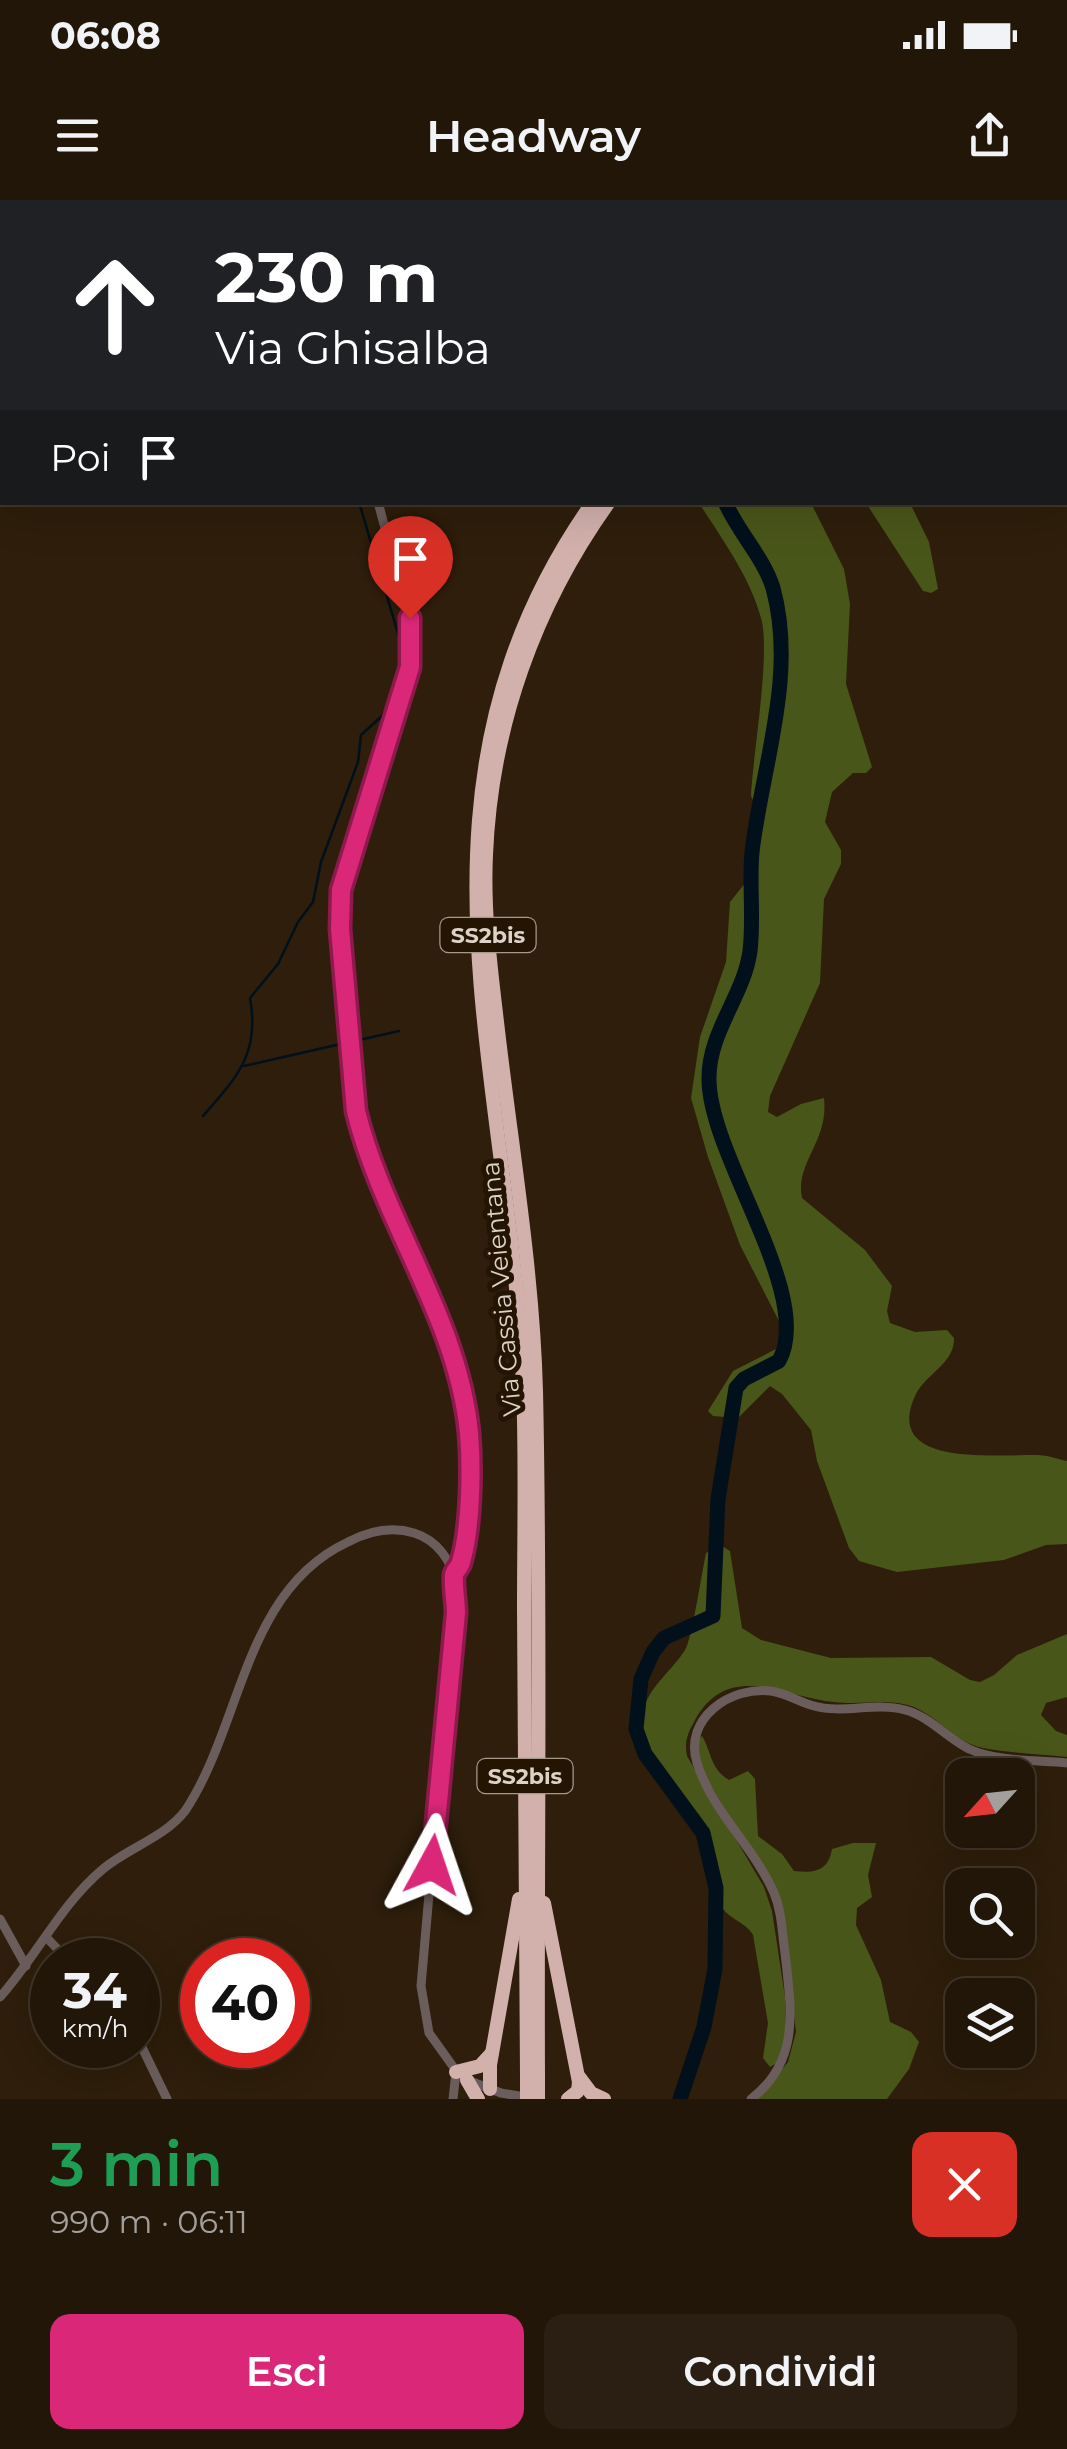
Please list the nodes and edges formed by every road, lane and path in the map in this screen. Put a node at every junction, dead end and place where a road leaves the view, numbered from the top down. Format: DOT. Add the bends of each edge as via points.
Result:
graph roads {
  1 [pos="379,505"];
  2 [pos="591,505"];
  3 [pos="607,505"];
  4 [pos="529,1392"];
  5 [pos="454,1574"];
  6 [pos="1067,1764"];
  7 [pos="532,1860"];
  8 [pos="0,1920"];
  9 [pos="46,1937"];
  10 [pos="26,1966"];
  11 [pos="0,1997"];
  12 [pos="492,2052"];
  13 [pos="152,2068"];
  14 [pos="577,2073"];
  15 [pos="461,2076"];
  16 [pos="532,2076"];
  17 [pos="490,2095"];
  18 [pos="166,2099"];
  19 [pos="452,2099"];
  20 [pos="527,2099"];
  21 [pos="541,2099"];
  22 [pos="568,2099"];
  23 [pos="604,2099"];
  24 [pos="751,2099"];
  1 -- 5 [label="street" via="413,653 341,890 340,929 358,1124 424,1278 468,1421 466,1519"];
  2 -- 4 [label="highway, Via Cassia Veientana / SS2bis" via="515,649 489,744 475,834 478,958"];
  3 -- 4 [label="highway, Via Cassia Veientana / SS2bis" via="566,569 526,654 500,749 486,842 489,954 521,1218"];
  4 -- 7 [label="highway, Via Cassia Veientana / SS2bis"];
  5 -- 9 [label="street" via="436,1545 400,1530 364,1534 310,1563 266,1625 186,1811 104,1868"];
  5 -- 15 [label="street" via="422,1992 429,2034"];
  6 -- 24 [label="street" via="979,1753 900,1708 826,1708 760,1691 711,1709 696,1736 697,1764 774,1892 791,2005 783,2061"];
  7 -- 12 [label="highway"];
  7 -- 14 [label="highway"];
  7 -- 16 [label="highway, Via Cassia Veientana / SS2bis"];
  8 -- 10 [label="street"];
  9 -- 10 [label="street"];
  10 -- 11 [label="street"];
  12 -- 15 [label="highway"];
  12 -- 17 [label="highway"];
  13 -- 18 [label="street"];
  14 -- 22 [label="highway" via="578,2089"];
  14 -- 23 [label="highway"];
  15 -- 17 [label="highway"];
  15 -- 19 [label="street"];
  16 -- 20 [label="highway, Via Cassia Veientana / SS2bis, bridge"];
  16 -- 21 [label="highway, Via Cassia Veientana / SS2bis, bridge"];
  17 -- 21 [label="street"];
}
